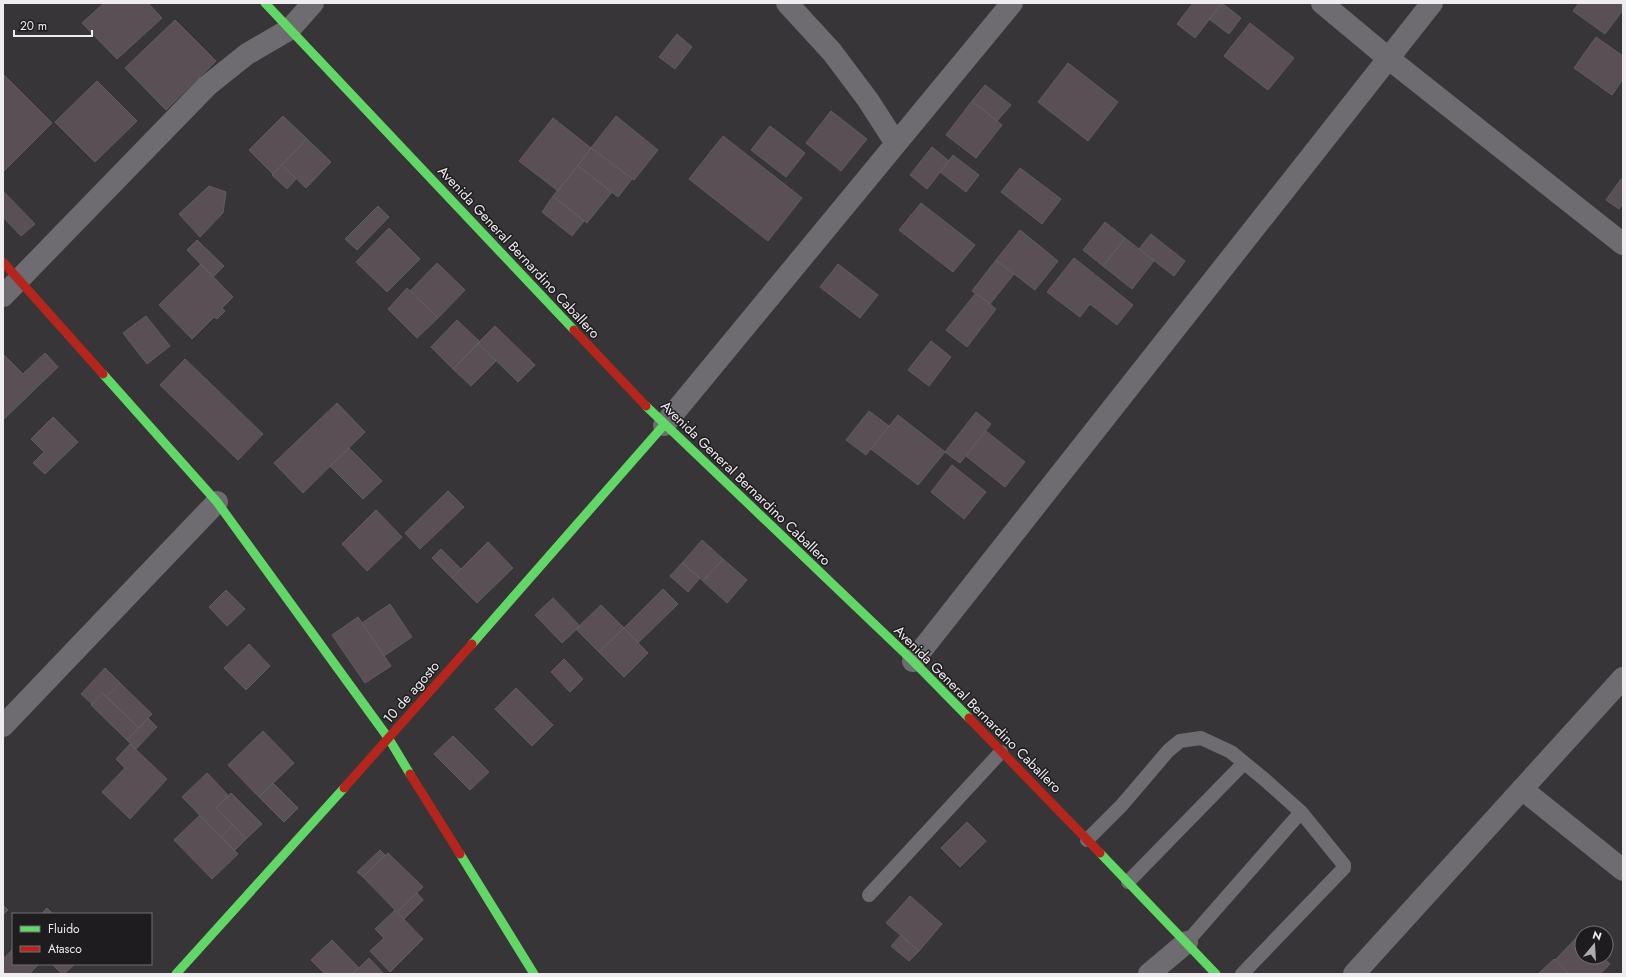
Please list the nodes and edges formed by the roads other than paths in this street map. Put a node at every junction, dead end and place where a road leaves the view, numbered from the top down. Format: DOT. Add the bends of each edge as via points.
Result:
graph roads {
  1 [pos="265,3"];
  2 [pos="313,3"];
  3 [pos="787,3"];
  4 [pos="1012,3"];
  5 [pos="1322,3"];
  6 [pos="1432,3"];
  7 [pos="290,29"];
  8 [pos="1388,58"];
  9 [pos="895,142"];
  10 [pos="1623,244"];
  11 [pos="3,262"];
  12 [pos="20,279"];
  13 [pos="3,296"];
  14 [pos="664,425"];
  15 [pos="217,502"];
  16 [pos="913,661"];
  17 [pos="1623,678"];
  18 [pos="3,726"];
  19 [pos="389,739"];
  20 [pos="1001,752"];
  21 [pos="1244,763"];
  22 [pos="1522,789"];
  23 [pos="1301,812"];
  24 [pos="1087,840"];
  25 [pos="1623,870"];
  26 [pos="1128,882"];
  27 [pos="869,895"];
  28 [pos="1187,942"];
  29 [pos="176,974"];
  30 [pos="534,974"];
  31 [pos="1149,974"];
  32 [pos="1216,974"];
  33 [pos="1242,974"];
  34 [pos="1354,974"];
  1 -- 7 [label="street, Avenida General Bernardino Caballero"];
  2 -- 7 [label="street"];
  3 -- 9 [label="street" via="832,52"];
  4 -- 9 [label="street"];
  5 -- 8 [label="street"];
  6 -- 8 [label="street"];
  7 -- 12 [label="street" via="246,54 207,86"];
  7 -- 14 [label="street, Avenida General Bernardino Caballero"];
  8 -- 10 [label="street"];
  8 -- 16 [label="street"];
  9 -- 14 [label="street"];
  11 -- 12 [label="street"];
  12 -- 13 [label="street"];
  12 -- 15 [label="street"];
  14 -- 16 [label="street, Avenida General Bernardino Caballero"];
  14 -- 19 [label="street, 10 de agosto"];
  15 -- 18 [label="street"];
  15 -- 19 [label="street"];
  16 -- 20 [label="street, Avenida General Bernardino Caballero"];
  17 -- 22 [label="street"];
  19 -- 29 [label="street, 10 de agosto"];
  19 -- 30 [label="street"];
  20 -- 24 [label="street, Avenida General Bernardino Caballero"];
  20 -- 27 [label="lane"];
  21 -- 23 [label="lane"];
  21 -- 24 [label="lane" via="1221,747 1201,738 1180,741"];
  21 -- 26 [label="lane"];
  22 -- 25 [label="street"];
  22 -- 34 [label="street"];
  23 -- 28 [label="lane"];
  23 -- 33 [label="lane" via="1344,862 1344,868"];
  24 -- 26 [label="street, Avenida General Bernardino Caballero"];
  26 -- 28 [label="street, Avenida General Bernardino Caballero"];
  28 -- 31 [label="street"];
  28 -- 32 [label="street, Avenida General Bernardino Caballero"];
}
